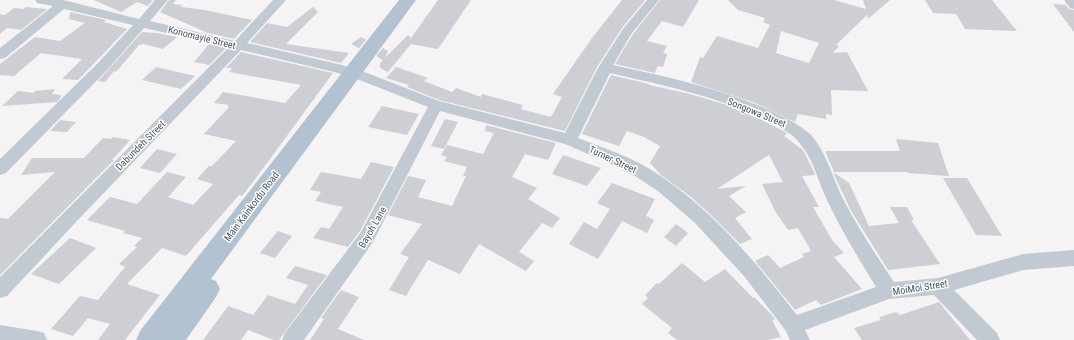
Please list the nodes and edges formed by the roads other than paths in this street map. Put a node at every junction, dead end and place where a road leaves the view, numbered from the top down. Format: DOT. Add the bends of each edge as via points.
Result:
graph roads {
  1 [pos="42,0"];
  2 [pos="162,0"];
  3 [pos="280,0"];
  4 [pos="408,0"];
  5 [pos="417,0"];
  6 [pos="653,0"];
  7 [pos="1070,0"];
  8 [pos="63,4"];
  9 [pos="1074,5"];
  10 [pos="142,22"];
  11 [pos="239,46"];
  12 [pos="0,55"];
  13 [pos="605,68"];
  14 [pos="357,74"];
  15 [pos="436,105"];
  16 [pos="569,140"];
  17 [pos="0,169"];
  18 [pos="1074,258"];
  19 [pos="938,286"];
  20 [pos="0,290"];
  21 [pos="889,291"];
  22 [pos="797,332"];
  23 [pos="0,334"];
  24 [pos="37,340"];
  25 [pos="150,340"];
  26 [pos="170,340"];
  27 [pos="292,340"];
  28 [pos="990,340"];
  1 -- 8 [label="street, Konomayie Street"];
  2 -- 10 [label="street"];
  3 -- 11 [label="street, Dabundeh Street"];
  4 -- 14 [label="main road"];
  5 -- 14 [label="main road, Main Kainkordu Road"];
  6 -- 13 [label="street" via="627,32"];
  7 -- 9 [label="street"];
  8 -- 10 [label="street, Konomayie Street"];
  8 -- 12 [label="street"];
  10 -- 11 [label="street, Konomayie Street"];
  10 -- 17 [label="street" via="103,66"];
  11 -- 14 [label="street, Konomayie Street" via="321,63"];
  11 -- 20 [label="street, Dabundeh Street"];
  13 -- 16 [label="street"];
  13 -- 21 [label="street, Songowa Street" via="691,87 750,107 791,126 807,141 835,200"];
  14 -- 15 [label="street, Turner Street"];
  14 -- 25 [label="main road, Main Kainkordu Road"];
  14 -- 26 [label="main road"];
  15 -- 16 [label="street, Turner Street"];
  15 -- 27 [label="street, Bayoh Lane" via="368,238"];
  16 -- 22 [label="street, Turner Street" via="641,172 664,187 701,218 751,270"];
  18 -- 19 [label="street, MoiMoi Street" via="1023,262"];
  19 -- 21 [label="street, MoiMoi Street"];
  19 -- 28 [label="street"];
  21 -- 22 [label="street, MoiMoi Street"];
  23 -- 24 [label="street"];
}
